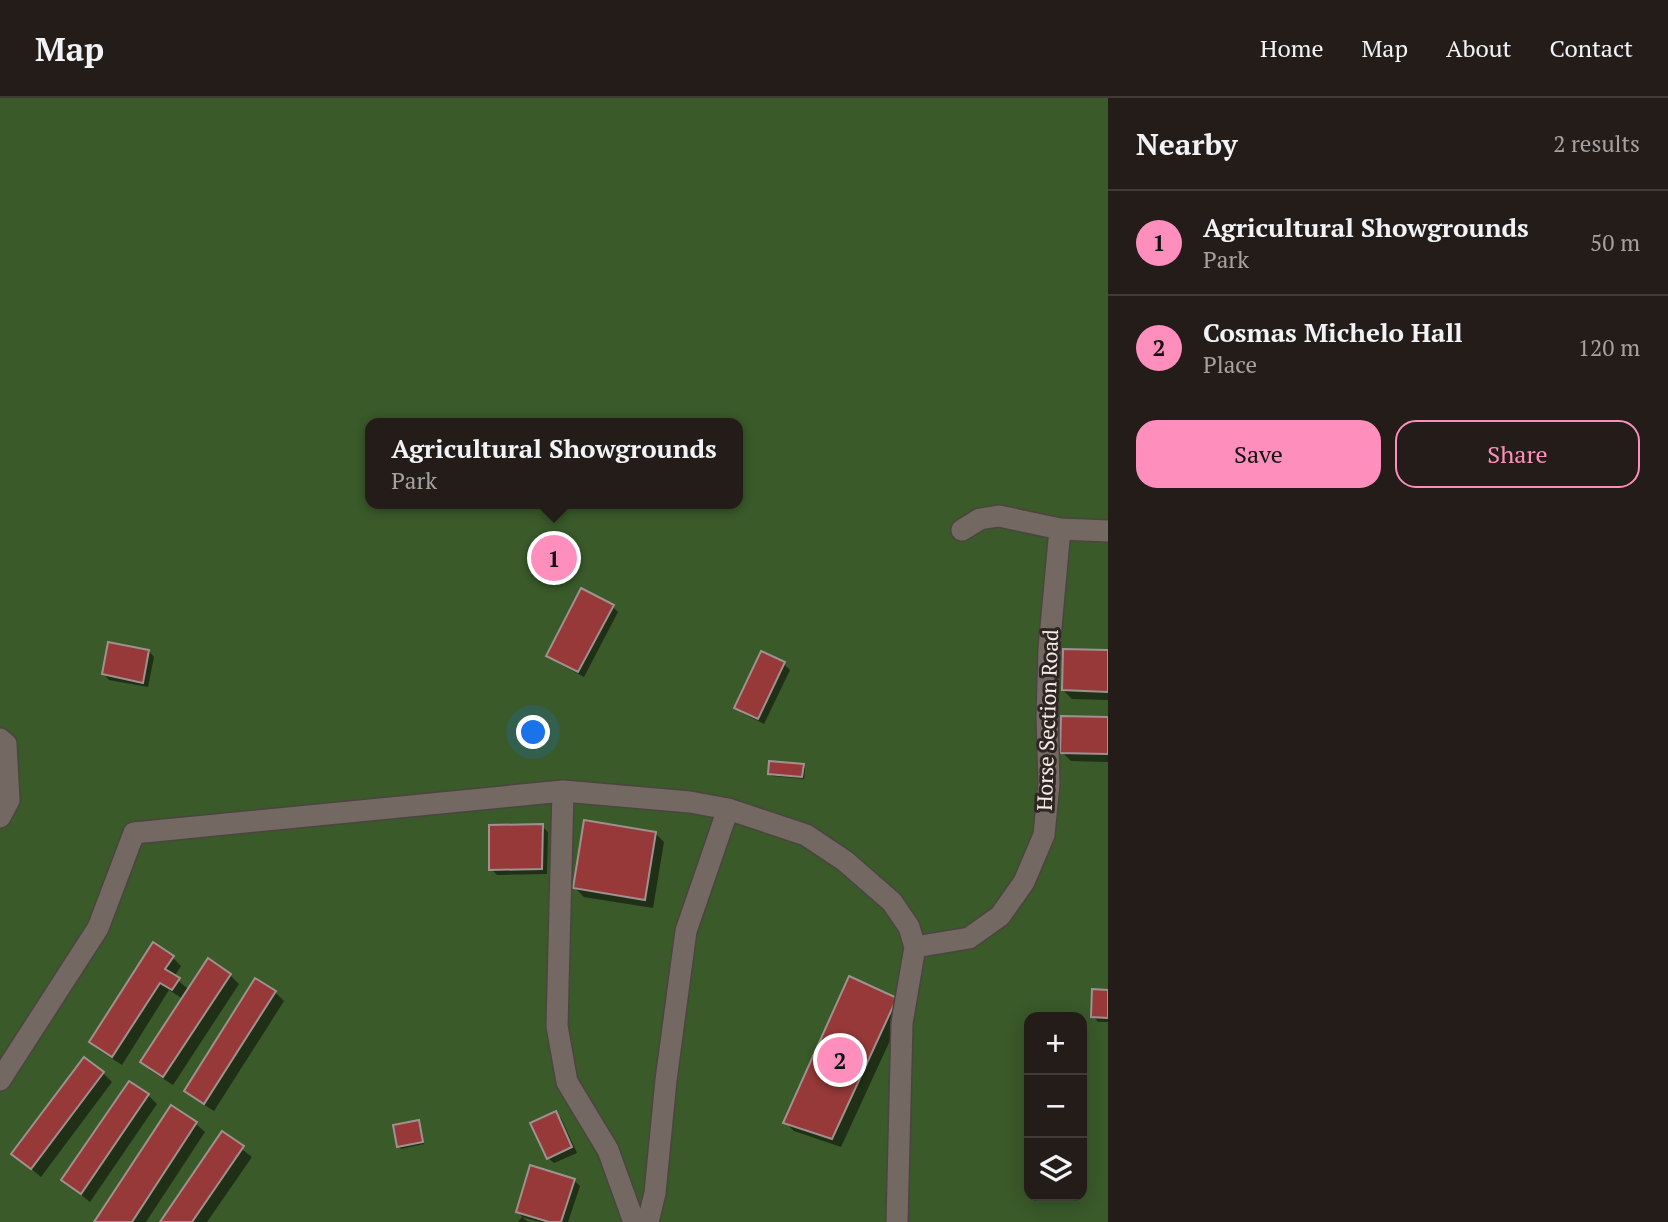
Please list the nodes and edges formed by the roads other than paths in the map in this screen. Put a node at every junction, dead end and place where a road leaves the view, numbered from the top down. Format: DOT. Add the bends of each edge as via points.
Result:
graph roads {
  1 [pos="1060,528"];
  2 [pos="962,530"];
  3 [pos="1108,531"];
  4 [pos="0,739"];
  5 [pos="563,791"];
  6 [pos="728,809"];
  7 [pos="0,817"];
  8 [pos="915,947"];
  9 [pos="0,1080"];
  10 [pos="635,1222"];
  11 [pos="648,1222"];
  12 [pos="897,1222"];
  1 -- 2 [label="lane" via="999,516 980,519"];
  1 -- 3 [label="lane"];
  1 -- 8 [label="lane, Horse Section Road" via="1049,649 1049,784 1044,835 1024,882 1000,916 969,938"];
  4 -- 7 [label="lane" via="6,744 9,800"];
  5 -- 6 [label="lane"];
  5 -- 9 [label="lane" via="134,833 98,928"];
  5 -- 10 [label="lane" via="557,1026 567,1082 608,1150"];
  6 -- 8 [label="lane" via="806,835 845,861 892,902 909,927"];
  6 -- 11 [label="lane" via="686,931"];
  8 -- 12 [label="lane" via="902,1023"];
}
